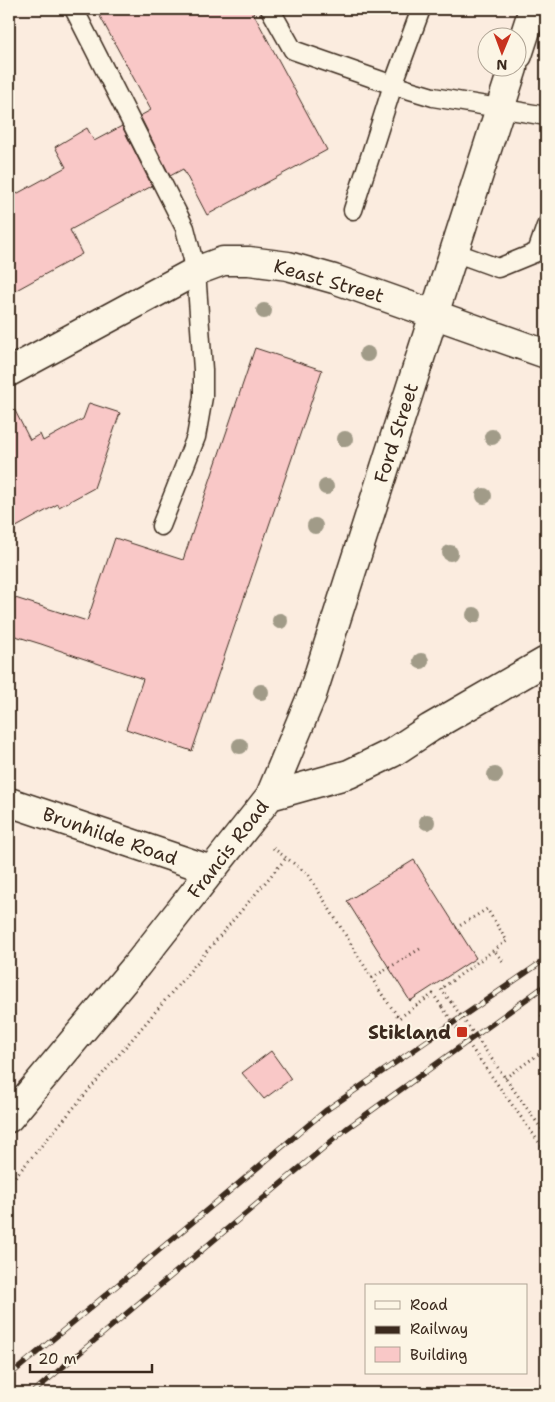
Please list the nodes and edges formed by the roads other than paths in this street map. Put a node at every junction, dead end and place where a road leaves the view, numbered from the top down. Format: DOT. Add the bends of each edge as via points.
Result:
graph roads {
  1 [pos="74,9"];
  2 [pos="270,9"];
  3 [pos="421,9"];
  4 [pos="534,9"];
  5 [pos="527,28"];
  6 [pos="510,78"];
  7 [pos="393,85"];
  8 [pos="500,110"];
  9 [pos="546,116"];
  10 [pos="353,210"];
  11 [pos="546,226"];
  12 [pos="454,252"];
  13 [pos="196,272"];
  14 [pos="435,314"];
  15 [pos="546,354"];
  16 [pos="9,372"];
  17 [pos="161,526"];
  18 [pos="546,661"];
  19 [pos="270,796"];
  20 [pos="9,802"];
  21 [pos="212,870"];
  22 [pos="9,1118"];
  1 -- 13 [label="lane" via="185,228"];
  2 -- 7 [label="lane" via="293,50"];
  3 -- 7 [label="lane"];
  4 -- 5 [label="street"];
  6 -- 8 [label="street, Ford Street"];
  7 -- 8 [label="lane"];
  7 -- 10 [label="lane"];
  8 -- 9 [label="lane"];
  8 -- 12 [label="street, Ford Street"];
  11 -- 12 [label="lane" via="537,252 498,268"];
  12 -- 14 [label="street, Ford Street"];
  13 -- 14 [label="street, Keast Street" via="223,261 288,266"];
  13 -- 16 [label="street, Keast Street"];
  13 -- 17 [label="lane" via="203,397 196,436"];
  14 -- 15 [label="street, Keast Street"];
  14 -- 19 [label="street, Ford Street" via="312,695"];
  18 -- 19 [label="street, Francis Road" via="392,753 348,774"];
  19 -- 21 [label="street, Francis Road"];
  20 -- 21 [label="street, Brunhilde Road"];
  21 -- 22 [label="street, Francis Road" via="137,966"];
}
